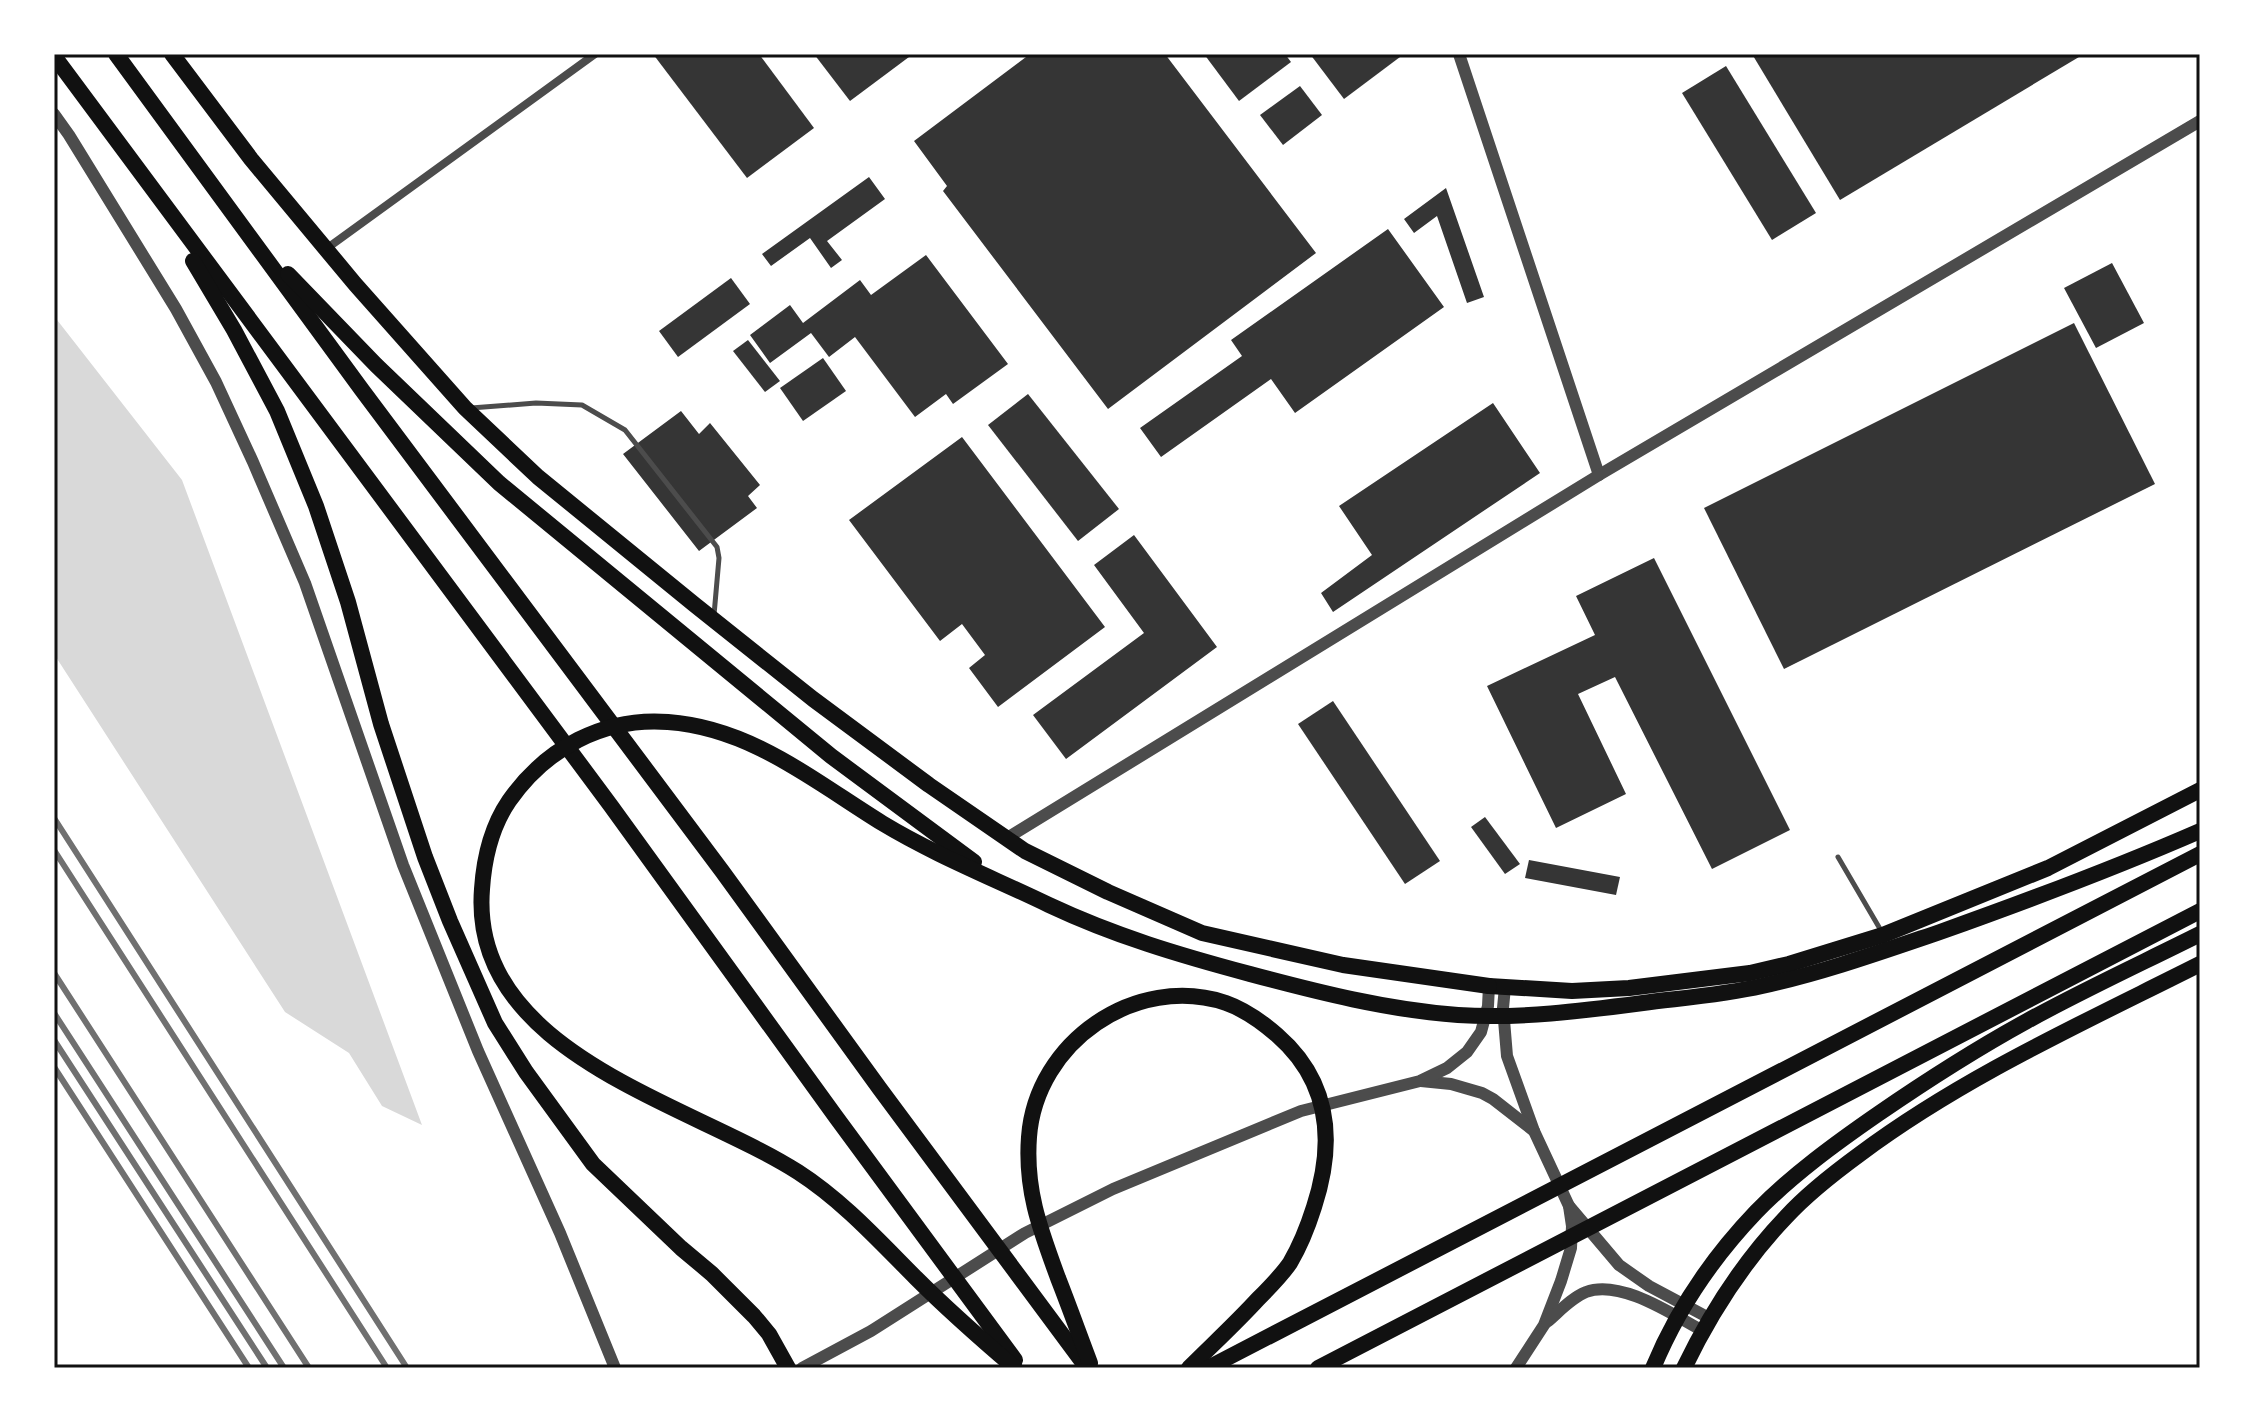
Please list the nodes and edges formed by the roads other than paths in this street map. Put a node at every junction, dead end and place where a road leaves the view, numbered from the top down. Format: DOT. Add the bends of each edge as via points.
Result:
graph roads {
  1 [pos="116,54"];
  2 [pos="172,54"];
  3 [pos="595,54"];
  4 [pos="1459,54"];
  5 [pos="54,56"];
  6 [pos="54,114"];
  7 [pos="2200,121"];
  8 [pos="151,189"];
  9 [pos="246,231"];
  10 [pos="326,249"];
  11 [pos="465,408"];
  12 [pos="1599,475"];
  13 [pos="713,620"];
  14 [pos="2200,790"];
  15 [pos="2200,831"];
  16 [pos="1007,838"];
  17 [pos="1838,857"];
  18 [pos="2193,858"];
  19 [pos="1001,881"];
  20 [pos="2200,911"];
  21 [pos="2200,934"];
  22 [pos="1883,935"];
  23 [pos="2200,964"];
  24 [pos="1497,987"];
  25 [pos="1420,1081"];
  26 [pos="1534,1131"];
  27 [pos="1569,1206"];
  28 [pos="1544,1325"];
  29 [pos="1707,1325"];
  30 [pos="615,1368"];
  31 [pos="788,1368"];
  32 [pos="802,1368"];
  33 [pos="1015,1368"];
  34 [pos="1021,1368"];
  35 [pos="1090,1368"];
  36 [pos="1189,1368"];
  37 [pos="1208,1368"];
  38 [pos="1318,1368"];
  39 [pos="1516,1368"];
  40 [pos="1653,1368"];
  41 [pos="1684,1368"];
  1 -- 9 [label="main road"];
  2 -- 10 [label="main road"];
  3 -- 10 [label="street"];
  4 -- 12 [label="street"];
  5 -- 8 [label="main road"];
  6 -- 30 [label="street" via="176,309 253,462 305,583 403,865"];
  7 -- 12 [label="street"];
  8 -- 31 [label="main road" via="277,411 348,602 425,857 495,1023 593,1164 754,1316"];
  8 -- 34 [label="main road"];
  9 -- 19 [label="main road" via="499,483 831,756"];
  9 -- 35 [label="main road"];
  10 -- 11 [label="main road"];
  11 -- 13 [label="main road" via="538,477"];
  11 -- 13 [label="lane" via="582,405 625,430 717,547"];
  12 -- 16 [label="street"];
  13 -- 16 [label="main road"];
  14 -- 22 [label="main road" via="2048,868"];
  15 -- 19 [label="main road" via="1869,956 1759,987 1558,1015 1457,1015 1280,982 1154,948"];
  16 -- 24 [label="main road" via="1108,892 1202,933 1343,965"];
  17 -- 22 [label="lane"];
  18 -- 37 [label="main road"];
  19 -- 33 [label="main road" via="935,852 753,745 685,724 632,722 571,744 519,789 504,808 486,858 481,909 499,973 537,1023 636,1090 797,1172 850,1212"];
  20 -- 38 [label="main road"];
  21 -- 40 [label="main road" via="2027,1021 1833,1146 1757,1211 1723,1251 1691,1293"];
  22 -- 24 [label="main road" via="1738,975 1572,991"];
  23 -- 29 [label="main road" via="1958,1088 1881,1139 1787,1215"];
  24 -- 25 [label="street" via="1474,1044 1457,1061"];
  24 -- 26 [label="street" via="1507,1056"];
  25 -- 26 [label="street" via="1482,1093"];
  25 -- 32 [label="street" via="1301,1111 1100,1195 1025,1233 871,1331"];
  26 -- 27 [label="street"];
  27 -- 28 [label="street" via="1571,1248"];
  27 -- 29 [label="street" via="1619,1265"];
  28 -- 29 [label="street" via="1589,1290 1630,1294"];
  28 -- 39 [label="street"];
  29 -- 41 [label="main road"];
  35 -- 36 [label="main road" via="1036,1218 1028,1175 1033,1112 1046,1078 1081,1033 1116,1011 1180,996 1246,1011 1285,1042 1317,1090 1327,1140 1320,1191 1289,1264"];
}
